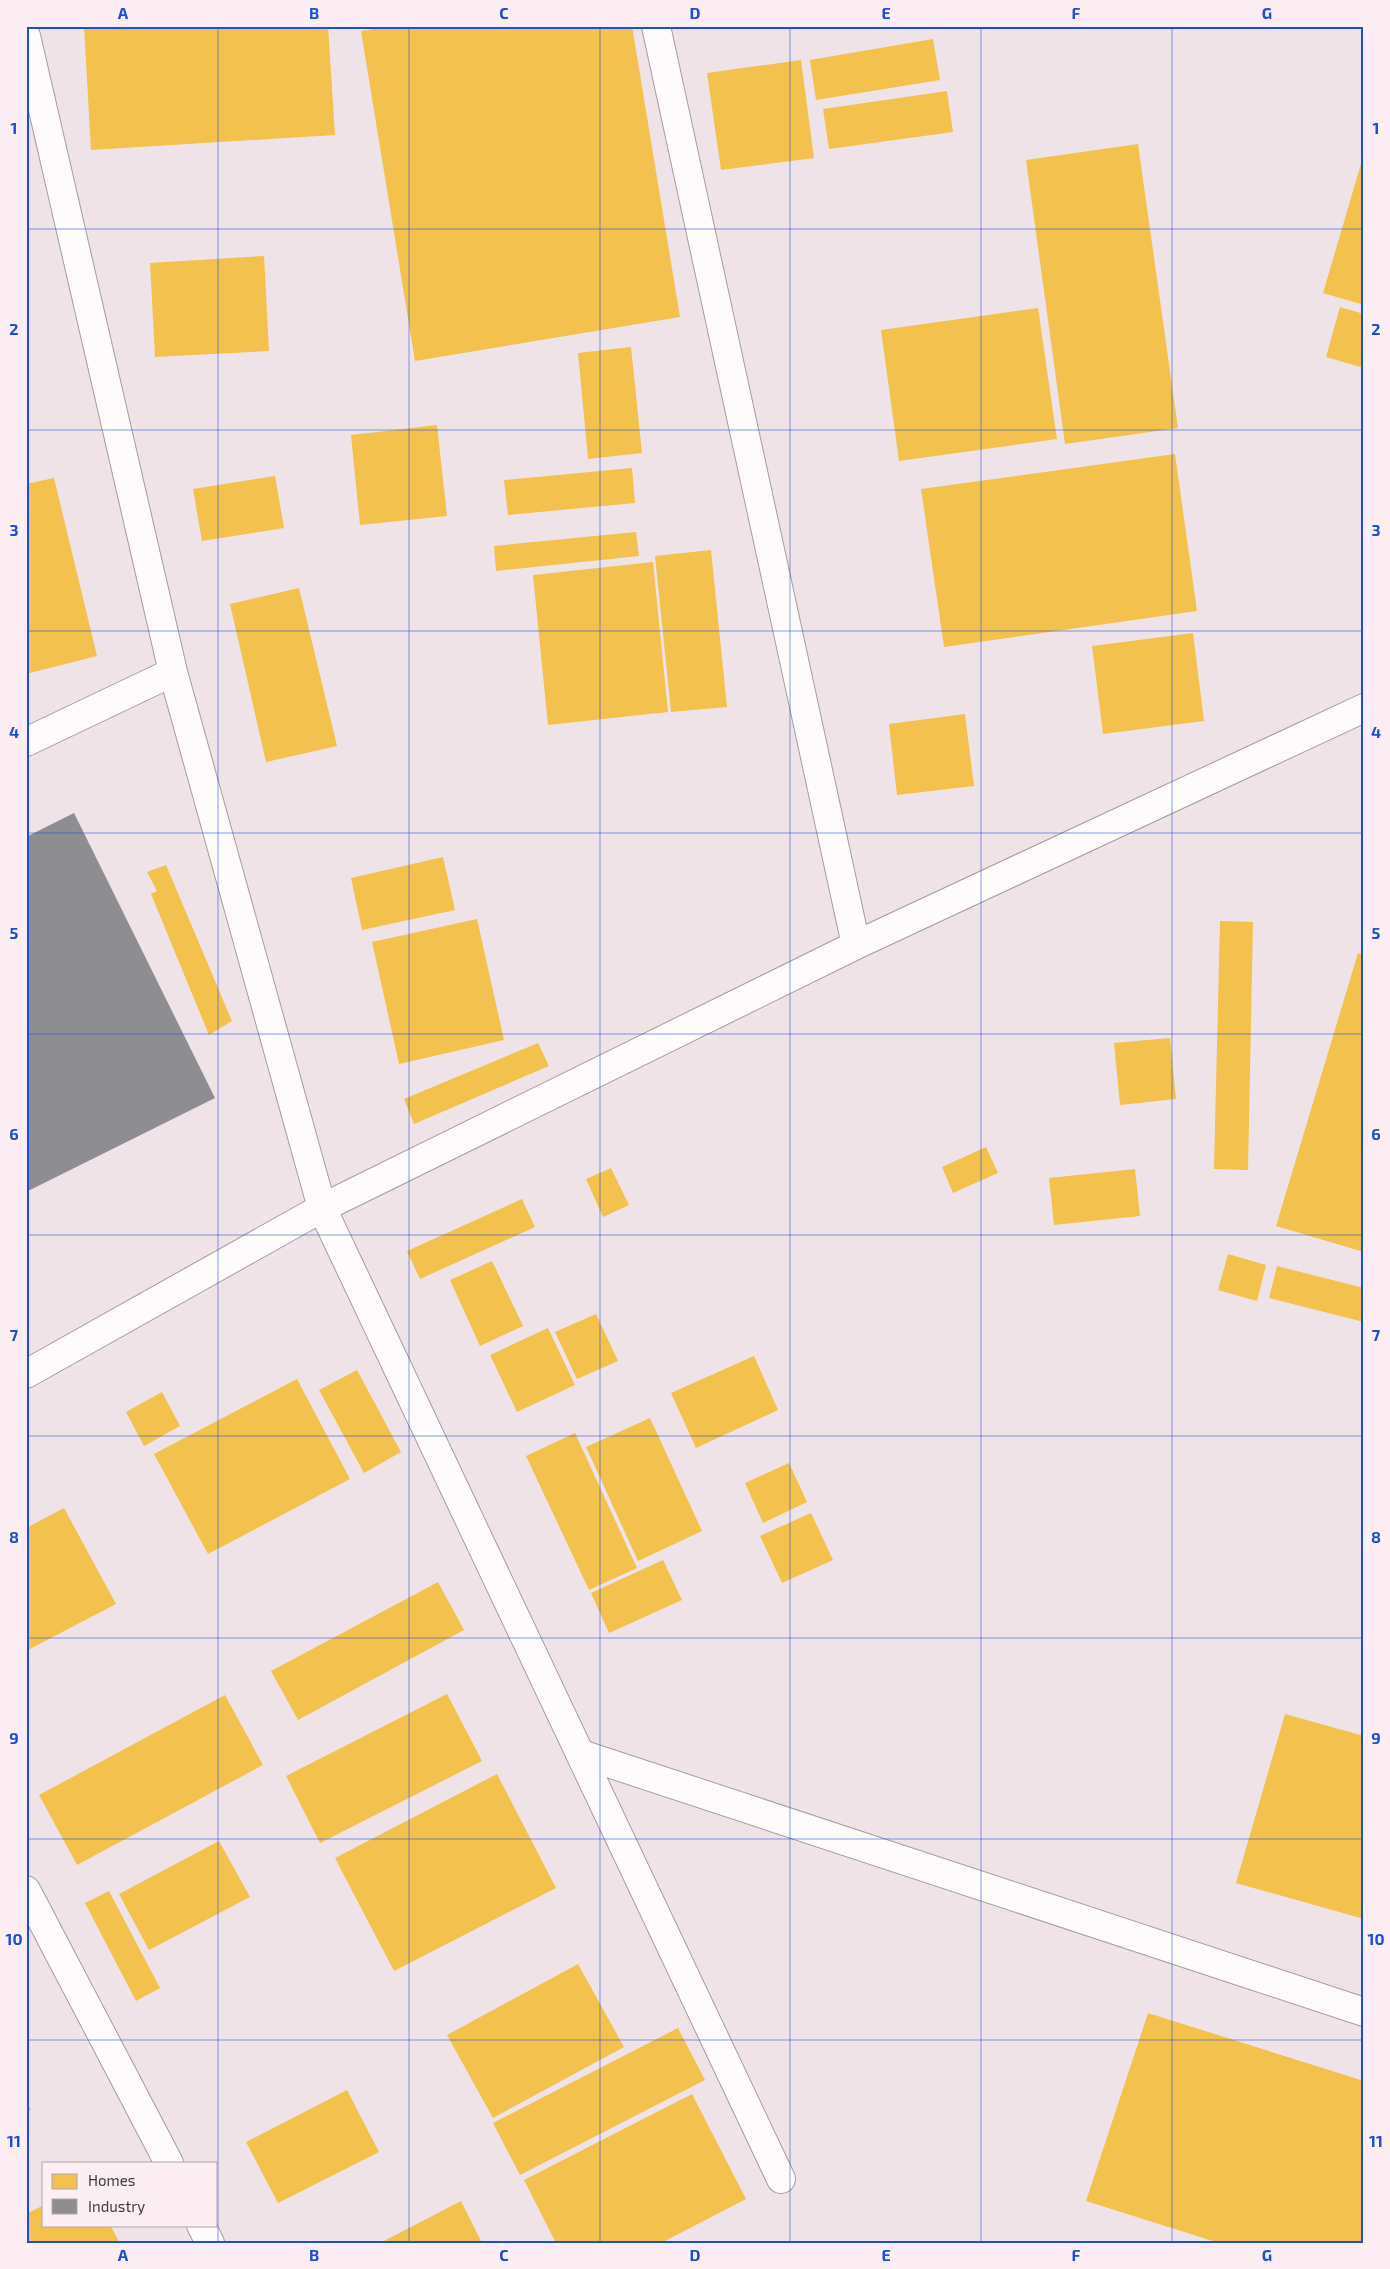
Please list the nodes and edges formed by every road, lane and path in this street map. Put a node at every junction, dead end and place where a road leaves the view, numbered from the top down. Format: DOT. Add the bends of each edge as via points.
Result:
graph roads {
  1 [pos="656,26"];
  2 [pos="26,36"];
  3 [pos="173,672"];
  4 [pos="1364,708"];
  5 [pos="26,742"];
  6 [pos="856,945"];
  7 [pos="322,1208"];
  8 [pos="26,1374"];
  9 [pos="581,1754"];
  10 [pos="26,1890"];
  11 [pos="1364,2012"];
  12 [pos="167,2162"];
  13 [pos="781,2179"];
  14 [pos="202,2226"];
  15 [pos="210,2243"];
  1 -- 6 [label="street"];
  2 -- 3 [label="street"];
  3 -- 5 [label="street"];
  3 -- 7 [label="street"];
  4 -- 6 [label="street"];
  6 -- 7 [label="street"];
  7 -- 8 [label="street"];
  7 -- 9 [label="street"];
  9 -- 11 [label="street"];
  9 -- 13 [label="street"];
  10 -- 12 [label="street"];
  14 -- 15 [label="street"];
}
